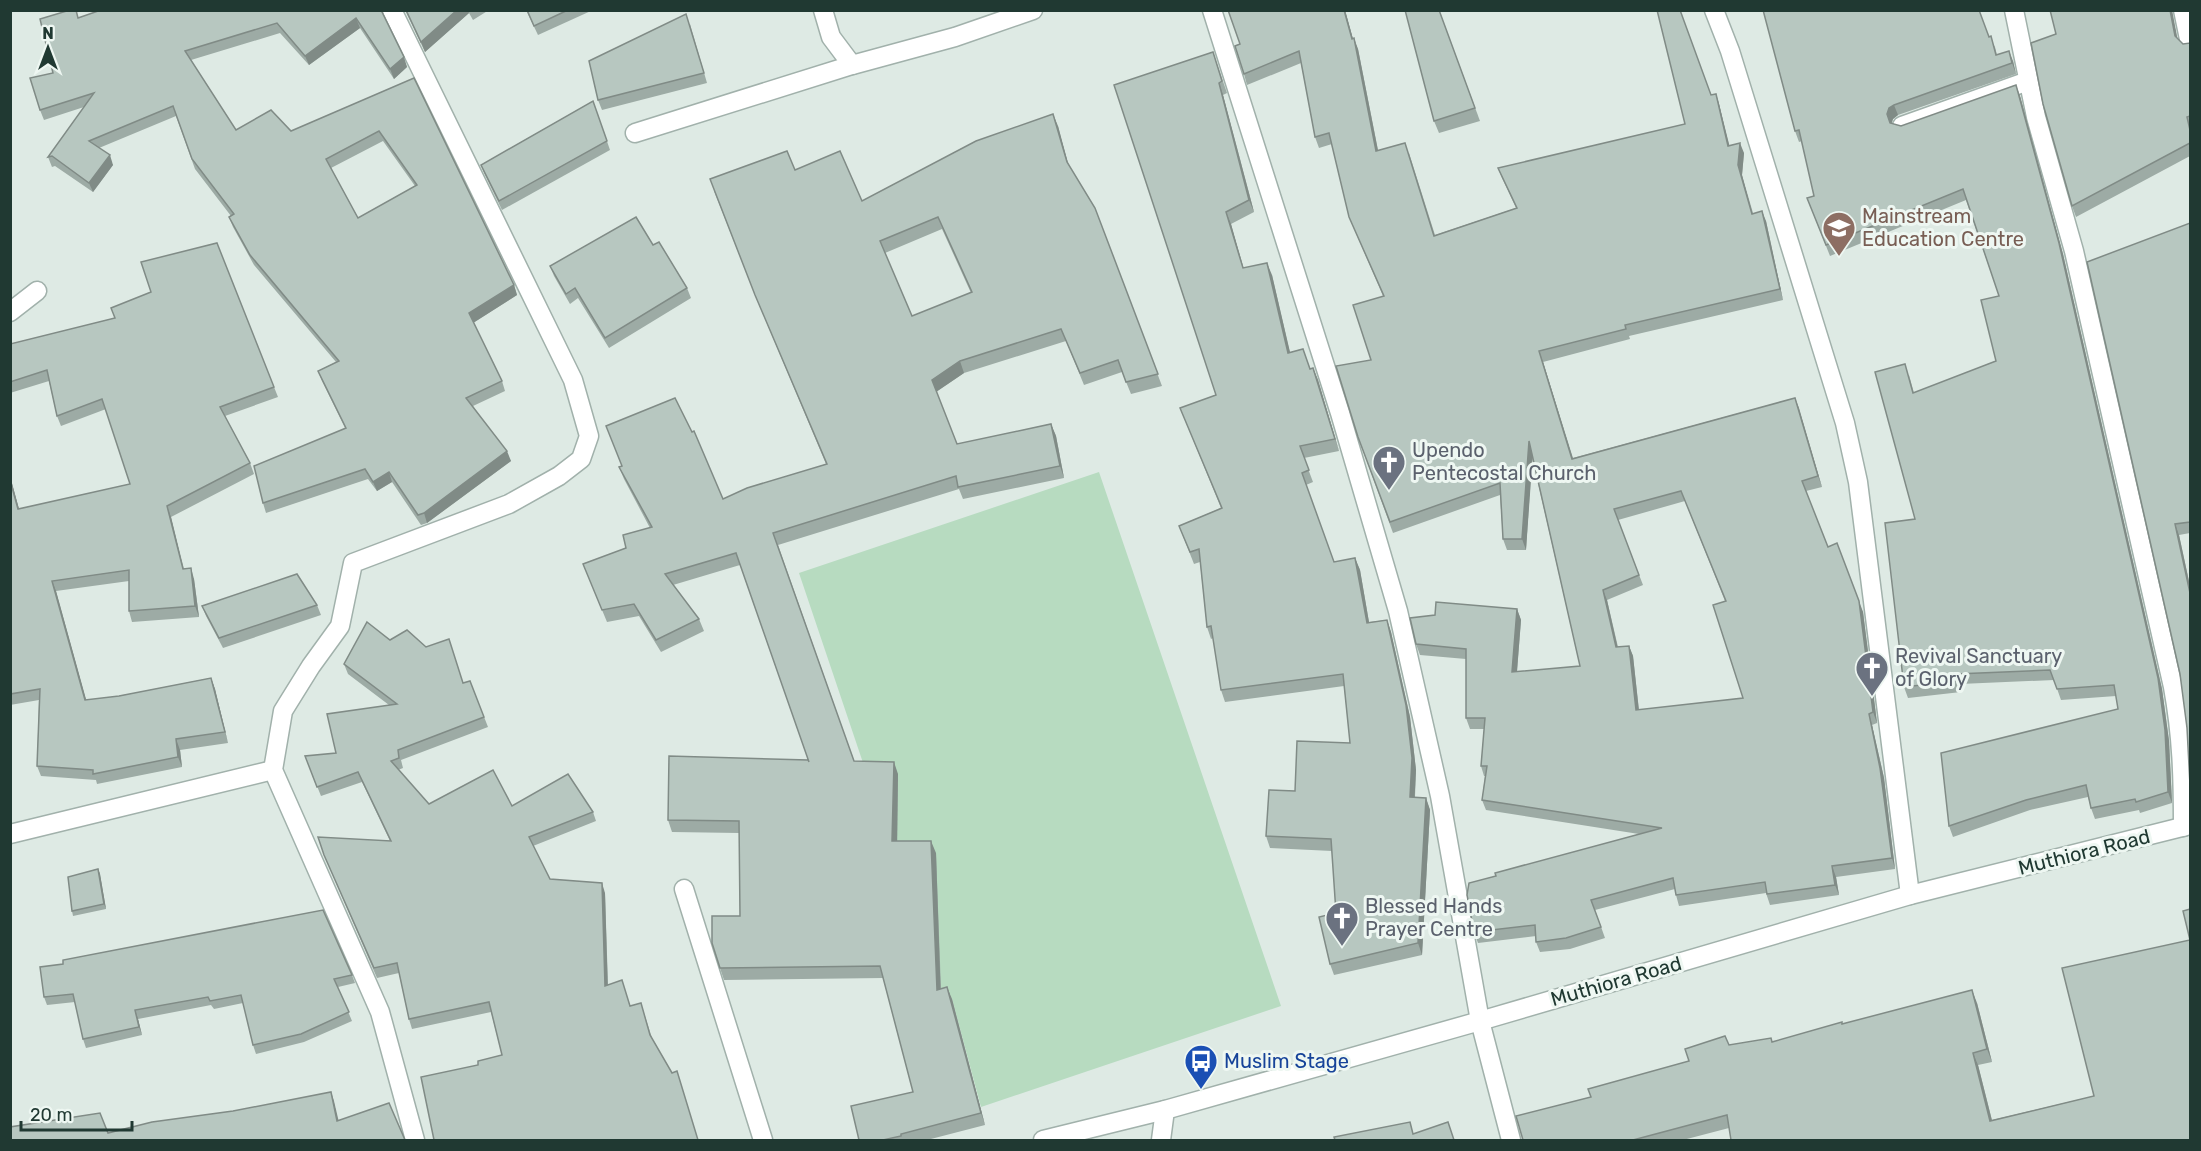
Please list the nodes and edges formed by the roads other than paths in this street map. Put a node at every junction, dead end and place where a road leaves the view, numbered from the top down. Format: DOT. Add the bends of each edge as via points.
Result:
graph roads {
  1 [pos="392,10"];
  2 [pos="824,10"];
  3 [pos="1033,10"];
  4 [pos="1212,10"];
  5 [pos="1714,10"];
  6 [pos="2014,10"];
  7 [pos="2183,10"];
  8 [pos="2190,44"];
  9 [pos="852,65"];
  10 [pos="2028,81"];
  11 [pos="1902,126"];
  12 [pos="635,133"];
  13 [pos="37,291"];
  14 [pos="10,312"];
  15 [pos="273,770"];
  16 [pos="2187,826"];
  17 [pos="10,834"];
  18 [pos="684,889"];
  19 [pos="1910,895"];
  20 [pos="1479,1021"];
  21 [pos="1165,1110"];
  22 [pos="415,1140"];
  23 [pos="763,1140"];
  24 [pos="1042,1140"];
  25 [pos="1161,1140"];
  26 [pos="1511,1140"];
  1 -- 15 [label="street" via="573,380 589,436 581,459 519,498 353,564 340,626 283,711"];
  2 -- 9 [label="street" via="831,37"];
  3 -- 9 [label="street" via="955,37"];
  4 -- 20 [label="street" via="1398,610 1440,796"];
  5 -- 19 [label="street" via="1845,423 1858,482"];
  6 -- 10 [label="street"];
  7 -- 8 [label="street"];
  9 -- 12 [label="street"];
  10 -- 11 [label="street"];
  10 -- 16 [label="street" via="2074,251 2173,687 2181,727"];
  13 -- 14 [label="street"];
  15 -- 17 [label="street"];
  15 -- 22 [label="street" via="380,1012"];
  16 -- 19 [label="street, Muthiora Road"];
  18 -- 23 [label="street"];
  19 -- 20 [label="street, Muthiora Road"];
  20 -- 21 [label="street, Muthiora Road"];
  20 -- 26 [label="street"];
  21 -- 24 [label="street, Muthiora Road"];
  21 -- 25 [label="street"];
}
